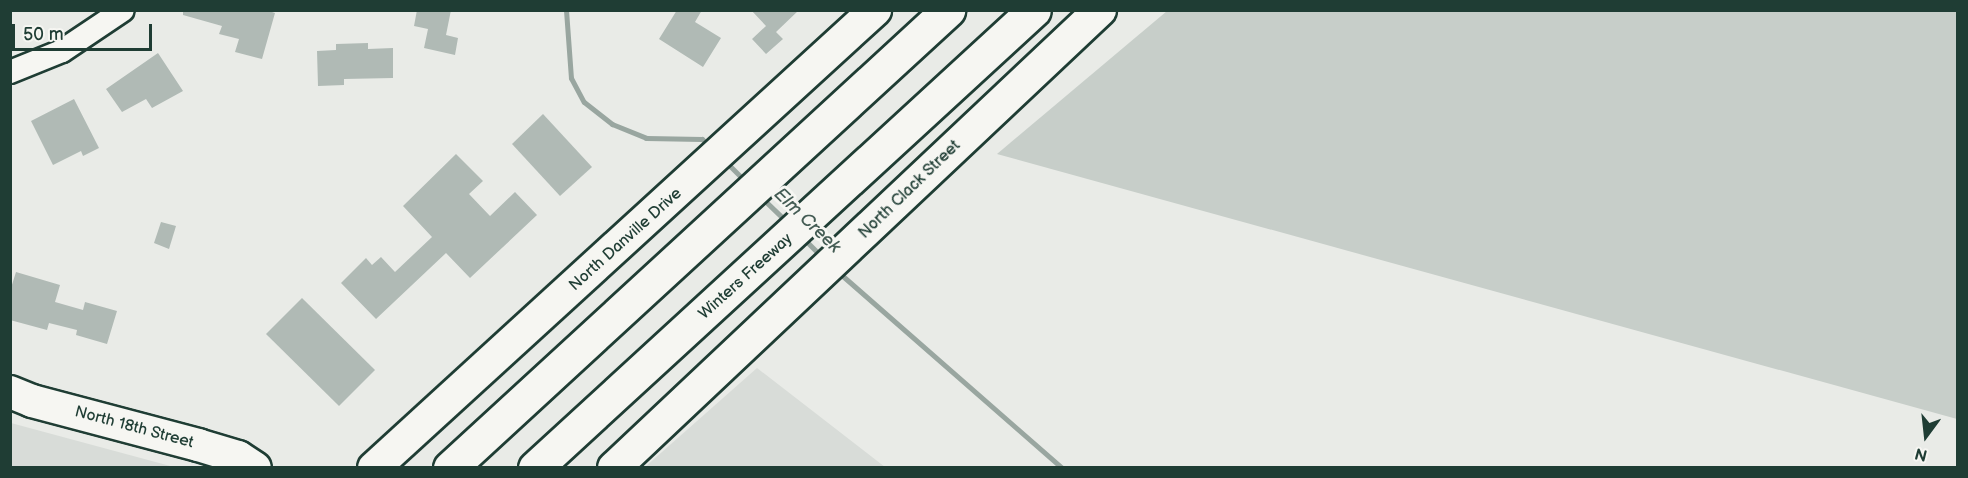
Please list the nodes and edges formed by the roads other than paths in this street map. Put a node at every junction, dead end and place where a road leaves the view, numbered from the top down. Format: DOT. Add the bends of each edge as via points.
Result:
graph roads {
  1 [pos="123,10"];
  2 [pos="875,10"];
  3 [pos="948,10"];
  4 [pos="1035,10"];
  5 [pos="1100,10"];
  6 [pos="10,72"];
  7 [pos="10,392"];
  8 [pos="255,468"];
  9 [pos="374,468"];
  10 [pos="450,468"];
  11 [pos="535,468"];
  12 [pos="614,468"];
  1 -- 6 [label="street" via="62,51"];
  2 -- 9 [label="main road, North Danville Drive"];
  3 -- 10 [label="highway"];
  4 -- 11 [label="highway, Winters Freeway"];
  5 -- 12 [label="main road, North Clack Street"];
  7 -- 8 [label="main road, North 18th Street" via="238,457"];
}
